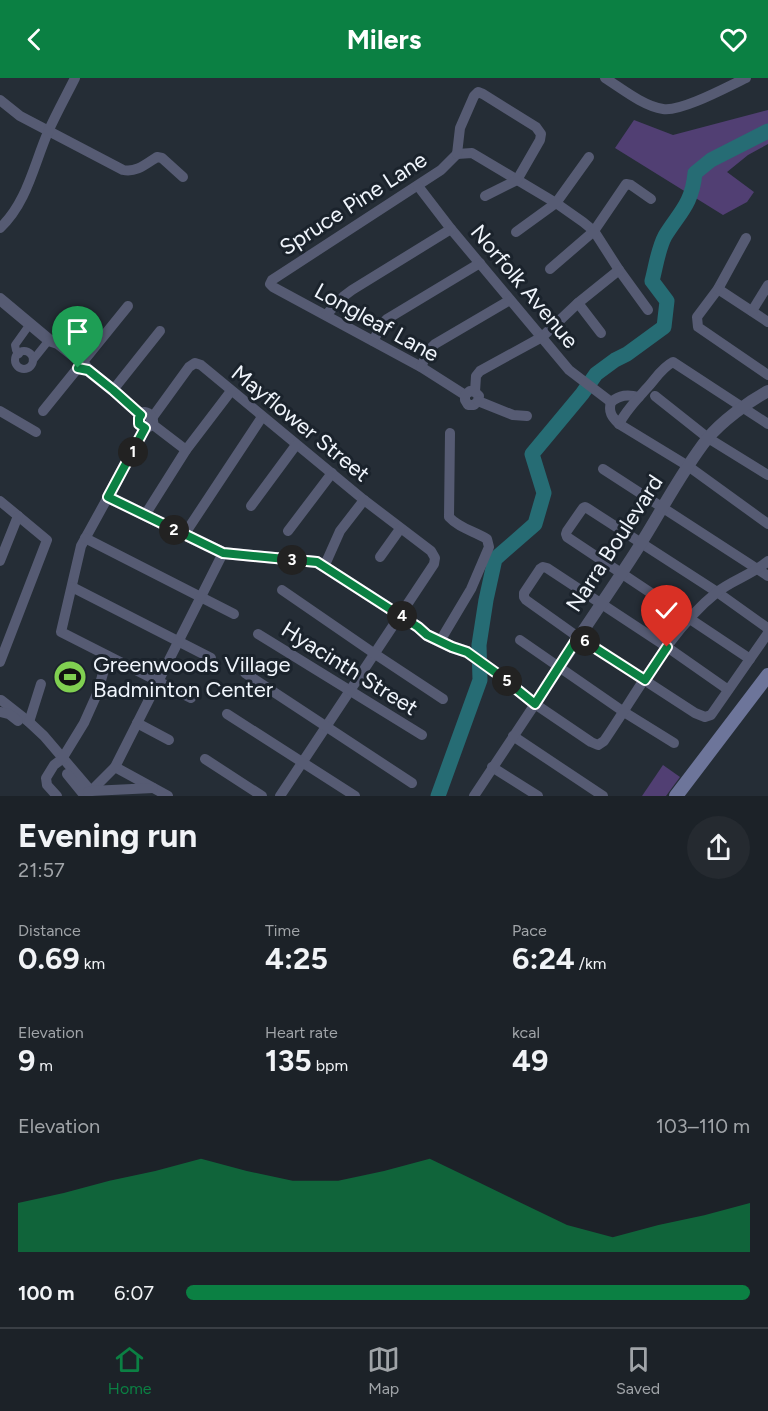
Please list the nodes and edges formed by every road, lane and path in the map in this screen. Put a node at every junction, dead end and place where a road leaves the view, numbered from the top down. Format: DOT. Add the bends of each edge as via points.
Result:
graph roads {
  1 [pos="75,78"];
  2 [pos="605,78"];
  3 [pos="746,78"];
  4 [pos="0,100"];
  5 [pos="48,132"];
  6 [pos="457,154"];
  7 [pos="589,157"];
  8 [pos="183,177"];
  9 [pos="517,180"];
  10 [pos="418,186"];
  11 [pos="485,196"];
  12 [pos="651,199"];
  13 [pos="556,203"];
  14 [pos="0,228"];
  15 [pos="451,229"];
  16 [pos="594,231"];
  17 [pos="516,232"];
  18 [pos="746,238"];
  19 [pos="480,263"];
  20 [pos="550,269"];
  21 [pos="619,270"];
  22 [pos="270,284"];
  23 [pos="768,285"];
  24 [pos="718,289"];
  25 [pos="510,300"];
  26 [pos="1,303"];
  27 [pos="578,303"];
  28 [pos="128,306"];
  29 [pos="648,310"];
  30 [pos="752,311"];
  31 [pos="326,315"];
  32 [pos="768,322"];
  33 [pos="30,324"];
  34 [pos="160,331"];
  35 [pos="602,333"];
  36 [pos="542,337"];
  37 [pos="49,340"];
  38 [pos="373,341"];
  39 [pos="19,354"];
  40 [pos="33,360"];
  41 [pos="82,366"];
  42 [pos="421,367"];
  43 [pos="768,375"];
  44 [pos="113,390"];
  45 [pos="231,391"];
  46 [pos="768,391"];
  47 [pos="473,396"];
  48 [pos="639,396"];
  49 [pos="655,396"];
  50 [pos="609,401"];
  51 [pos="742,407"];
  52 [pos="0,411"];
  53 [pos="43,411"];
  54 [pos="527,416"];
  55 [pos="262,417"];
  56 [pos="147,421"];
  57 [pos="619,424"];
  58 [pos="768,424"];
  59 [pos="36,432"];
  60 [pos="450,433"];
  61 [pos="708,438"];
  62 [pos="296,445"];
  63 [pos="186,450"];
  64 [pos="688,466"];
  65 [pos="603,469"];
  66 [pos="332,472"];
  67 [pos="768,475"];
  68 [pos="108,497"];
  69 [pos="364,500"];
  70 [pos="0,501"];
  71 [pos="250,506"];
  72 [pos="662,507"];
  73 [pos="145,515"];
  74 [pos="18,516"];
  75 [pos="768,524"];
  76 [pos="400,529"];
  77 [pos="288,531"];
  78 [pos="184,535"];
  79 [pos="85,538"];
  80 [pos="641,543"];
  81 [pos="223,553"];
  82 [pos="380,557"];
  83 [pos="0,561"];
  84 [pos="768,561"];
  85 [pos="324,567"];
  86 [pos="759,569"];
  87 [pos="621,574"];
  88 [pos="768,576"];
  89 [pos="72,587"];
  90 [pos="282,590"];
  91 [pos="717,592"];
  92 [pos="201,597"];
  93 [pos="601,604"];
  94 [pos="234,614"];
  95 [pos="400,615"];
  96 [pos="689,619"];
  97 [pos="418,627"];
  98 [pos="768,631"];
  99 [pos="258,634"];
  100 [pos="443,636"];
  101 [pos="578,637"];
  102 [pos="520,640"];
  103 [pos="179,641"];
  104 [pos="667,647"];
  105 [pos="464,651"];
  106 [pos="375,654"];
  107 [pos="108,656"];
  108 [pos="211,658"];
  109 [pos="750,659"];
  110 [pos="0,662"];
  111 [pos="558,667"];
  112 [pos="245,673"];
  113 [pos="768,675"];
  114 [pos="645,680"];
  115 [pos="158,681"];
  116 [pos="41,684"];
  117 [pos="728,689"];
  118 [pos="350,691"];
  119 [pos="191,698"];
  120 [pos="443,699"];
  121 [pos="0,700"];
  122 [pos="535,704"];
  123 [pos="0,712"];
  124 [pos="624,712"];
  125 [pos="227,714"];
  126 [pos="29,722"];
  127 [pos="137,723"];
  128 [pos="326,727"];
  129 [pos="422,735"];
  130 [pos="513,736"];
  131 [pos="169,740"];
  132 [pos="674,743"];
  133 [pos="205,759"];
  134 [pos="60,761"];
  135 [pos="303,763"];
  136 [pos="115,767"];
  137 [pos="492,767"];
  138 [pos="412,783"];
  139 [pos="153,788"];
  140 [pos="85,794"];
  141 [pos="57,796"];
  142 [pos="168,796"];
  143 [pos="262,796"];
  144 [pos="280,796"];
  145 [pos="355,796"];
  146 [pos="474,796"];
  147 [pos="538,796"];
  148 [pos="603,796"];
  149 [pos="676,796"];
  1 -- 5 [label="street"];
  2 -- 3 [label="street" via="647,105 664,110 681,107"];
  4 -- 5 [label="street"];
  5 -- 8 [label="street" via="123,170 130,172 157,157"];
  5 -- 14 [label="street" via="22,198"];
  6 -- 9 [label="street" via="472,153"];
  6 -- 9 [label="street" via="460,128 478,92 536,127 541,134"];
  6 -- 10 [label="street, Spruce Pine Lane"];
  7 -- 13 [label="street"];
  9 -- 11 [label="street"];
  9 -- 13 [label="street"];
  10 -- 15 [label="street, Norfolk Avenue"];
  10 -- 22 [label="street, Spruce Pine Lane"];
  12 -- 16 [label="street" via="626,184"];
  13 -- 16 [label="street"];
  13 -- 17 [label="street"];
  15 -- 19 [label="street, Norfolk Avenue"];
  15 -- 31 [label="street" via="352,290"];
  16 -- 20 [label="street"];
  16 -- 21 [label="street"];
  18 -- 24 [label="street"];
  19 -- 25 [label="street, Norfolk Avenue"];
  19 -- 38 [label="street" via="387,319"];
  21 -- 27 [label="street"];
  21 -- 29 [label="street"];
  22 -- 31 [label="street, Longleaf Lane"];
  23 -- 30 [label="street"];
  24 -- 30 [label="street"];
  24 -- 43 [label="street" via="697,317 698,327"];
  25 -- 36 [label="street, Norfolk Avenue"];
  25 -- 42 [label="street" via="435,344"];
  26 -- 33 [label="street"];
  27 -- 35 [label="street"];
  27 -- 36 [label="street"];
  28 -- 41 [label="street"];
  30 -- 32 [label="street"];
  31 -- 38 [label="street, Longleaf Lane"];
  33 -- 37 [label="street"];
  33 -- 39 [label="street" via="15,345"];
  34 -- 44 [label="street"];
  36 -- 47 [label="street" via="480,371"];
  36 -- 50 [label="street, Norfolk Avenue" via="569,370"];
  37 -- 40 [label="street"];
  37 -- 41 [label="street" via="58,343"];
  38 -- 42 [label="street, Longleaf Lane"];
  39 -- 40 [label="street" via="29,354"];
  39 -- 40 [label="street" via="15,360 20,368 28,368"];
  41 -- 44 [label="street"];
  41 -- 53 [label="street"];
  42 -- 47 [label="street, Longleaf Lane"];
  44 -- 56 [label="street"];
  45 -- 55 [label="street, Mayflower Street"];
  45 -- 56 [label="street, Mayflower Street" via="195,363"];
  45 -- 63 [label="street"];
  46 -- 51 [label="street, Narra Boulevard"];
  47 -- 54 [label="street, Longleaf Lane" via="513,415"];
  48 -- 50 [label="street" via="624,395"];
  48 -- 51 [label="street" via="673,362"];
  48 -- 57 [label="street"];
  49 -- 61 [label="street"];
  50 -- 57 [label="street, Norfolk Avenue" via="612,417"];
  51 -- 58 [label="street"];
  51 -- 61 [label="street, Narra Boulevard"];
  52 -- 59 [label="street"];
  55 -- 62 [label="street, Mayflower Street"];
  55 -- 78 [label="street"];
  56 -- 63 [label="street"];
  56 -- 68 [label="street"];
  57 -- 64 [label="street"];
  60 -- 100 [label="street" via="449,517 487,539 489,547 471,589"];
  61 -- 64 [label="street, Narra Boulevard"];
  61 -- 67 [label="street"];
  62 -- 66 [label="street, Mayflower Street"];
  62 -- 71 [label="street"];
  63 -- 73 [label="street"];
  64 -- 72 [label="street, Narra Boulevard"];
  64 -- 75 [label="street"];
  65 -- 72 [label="street"];
  66 -- 69 [label="street, Mayflower Street"];
  66 -- 77 [label="street"];
  68 -- 73 [label="street"];
  68 -- 79 [label="street"];
  69 -- 76 [label="street, Mayflower Street"];
  69 -- 85 [label="street" via="340,531"];
  70 -- 74 [label="street"];
  72 -- 80 [label="street, Narra Boulevard"];
  72 -- 86 [label="street"];
  73 -- 78 [label="street"];
  74 -- 83 [label="street"];
  74 -- 110 [label="street" via="47,540"];
  76 -- 82 [label="street"];
  76 -- 95 [label="street, Mayflower Street" via="435,558"];
  78 -- 81 [label="street"];
  79 -- 89 [label="street"];
  79 -- 92 [label="street"];
  80 -- 87 [label="street, Narra Boulevard"];
  80 -- 87 [label="street" via="585,507 566,534"];
  80 -- 91 [label="street"];
  81 -- 85 [label="street" via="317,562"];
  81 -- 92 [label="street"];
  84 -- 86 [label="street"];
  85 -- 95 [label="street"];
  86 -- 88 [label="street"];
  86 -- 91 [label="street"];
  87 -- 93 [label="street, Narra Boulevard"];
  87 -- 96 [label="street"];
  89 -- 103 [label="street"];
  89 -- 107 [label="street" via="61,632"];
  90 -- 106 [label="street"];
  91 -- 96 [label="street"];
  91 -- 98 [label="street"];
  92 -- 94 [label="street"];
  92 -- 103 [label="street"];
  93 -- 101 [label="street, Narra Boulevard"];
  93 -- 101 [label="street" via="546,568 540,569 524,597"];
  93 -- 104 [label="street"];
  95 -- 97 [label="street"];
  95 -- 106 [label="street"];
  96 -- 104 [label="street"];
  96 -- 109 [label="street"];
  97 -- 100 [label="street"];
  97 -- 105 [label="street"];
  98 -- 109 [label="street"];
  99 -- 118 [label="street, Hyacinth Street"];
  100 -- 105 [label="street"];
  101 -- 111 [label="street, Narra Boulevard"];
  101 -- 114 [label="street"];
  102 -- 111 [label="street"];
  103 -- 108 [label="street"];
  103 -- 115 [label="street"];
  104 -- 114 [label="street"];
  104 -- 117 [label="street"];
  105 -- 122 [label="street"];
  106 -- 118 [label="street"];
  106 -- 120 [label="street"];
  107 -- 115 [label="street"];
  107 -- 134 [label="street" via="84,723"];
  109 -- 117 [label="street"];
  111 -- 122 [label="street, Narra Boulevard"];
  111 -- 124 [label="street"];
  112 -- 128 [label="street"];
  113 -- 149 [label="main road"];
  114 -- 117 [label="street" via="705,717 711,715"];
  114 -- 124 [label="street"];
  115 -- 119 [label="street"];
  115 -- 127 [label="street"];
  116 -- 126 [label="street"];
  118 -- 128 [label="street"];
  118 -- 129 [label="street, Hyacinth Street"];
  121 -- 126 [label="street"];
  122 -- 124 [label="street" via="598,745"];
  122 -- 130 [label="street, Narra Boulevard"];
  123 -- 134 [label="street" via="26,727"];
  124 -- 132 [label="street"];
  125 -- 135 [label="street"];
  126 -- 134 [label="street" via="44,736"];
  127 -- 131 [label="street"];
  127 -- 136 [label="street"];
  128 -- 135 [label="street"];
  128 -- 138 [label="street"];
  130 -- 137 [label="street, Narra Boulevard"];
  130 -- 148 [label="street"];
  133 -- 143 [label="street"];
  134 -- 140 [label="street"];
  134 -- 141 [label="street" via="46,778"];
  135 -- 144 [label="street"];
  135 -- 145 [label="street"];
  136 -- 139 [label="street"];
  136 -- 140 [label="street"];
  137 -- 146 [label="street, Narra Boulevard"];
  137 -- 147 [label="street"];
  139 -- 140 [label="street"];
  139 -- 142 [label="street"];
}
